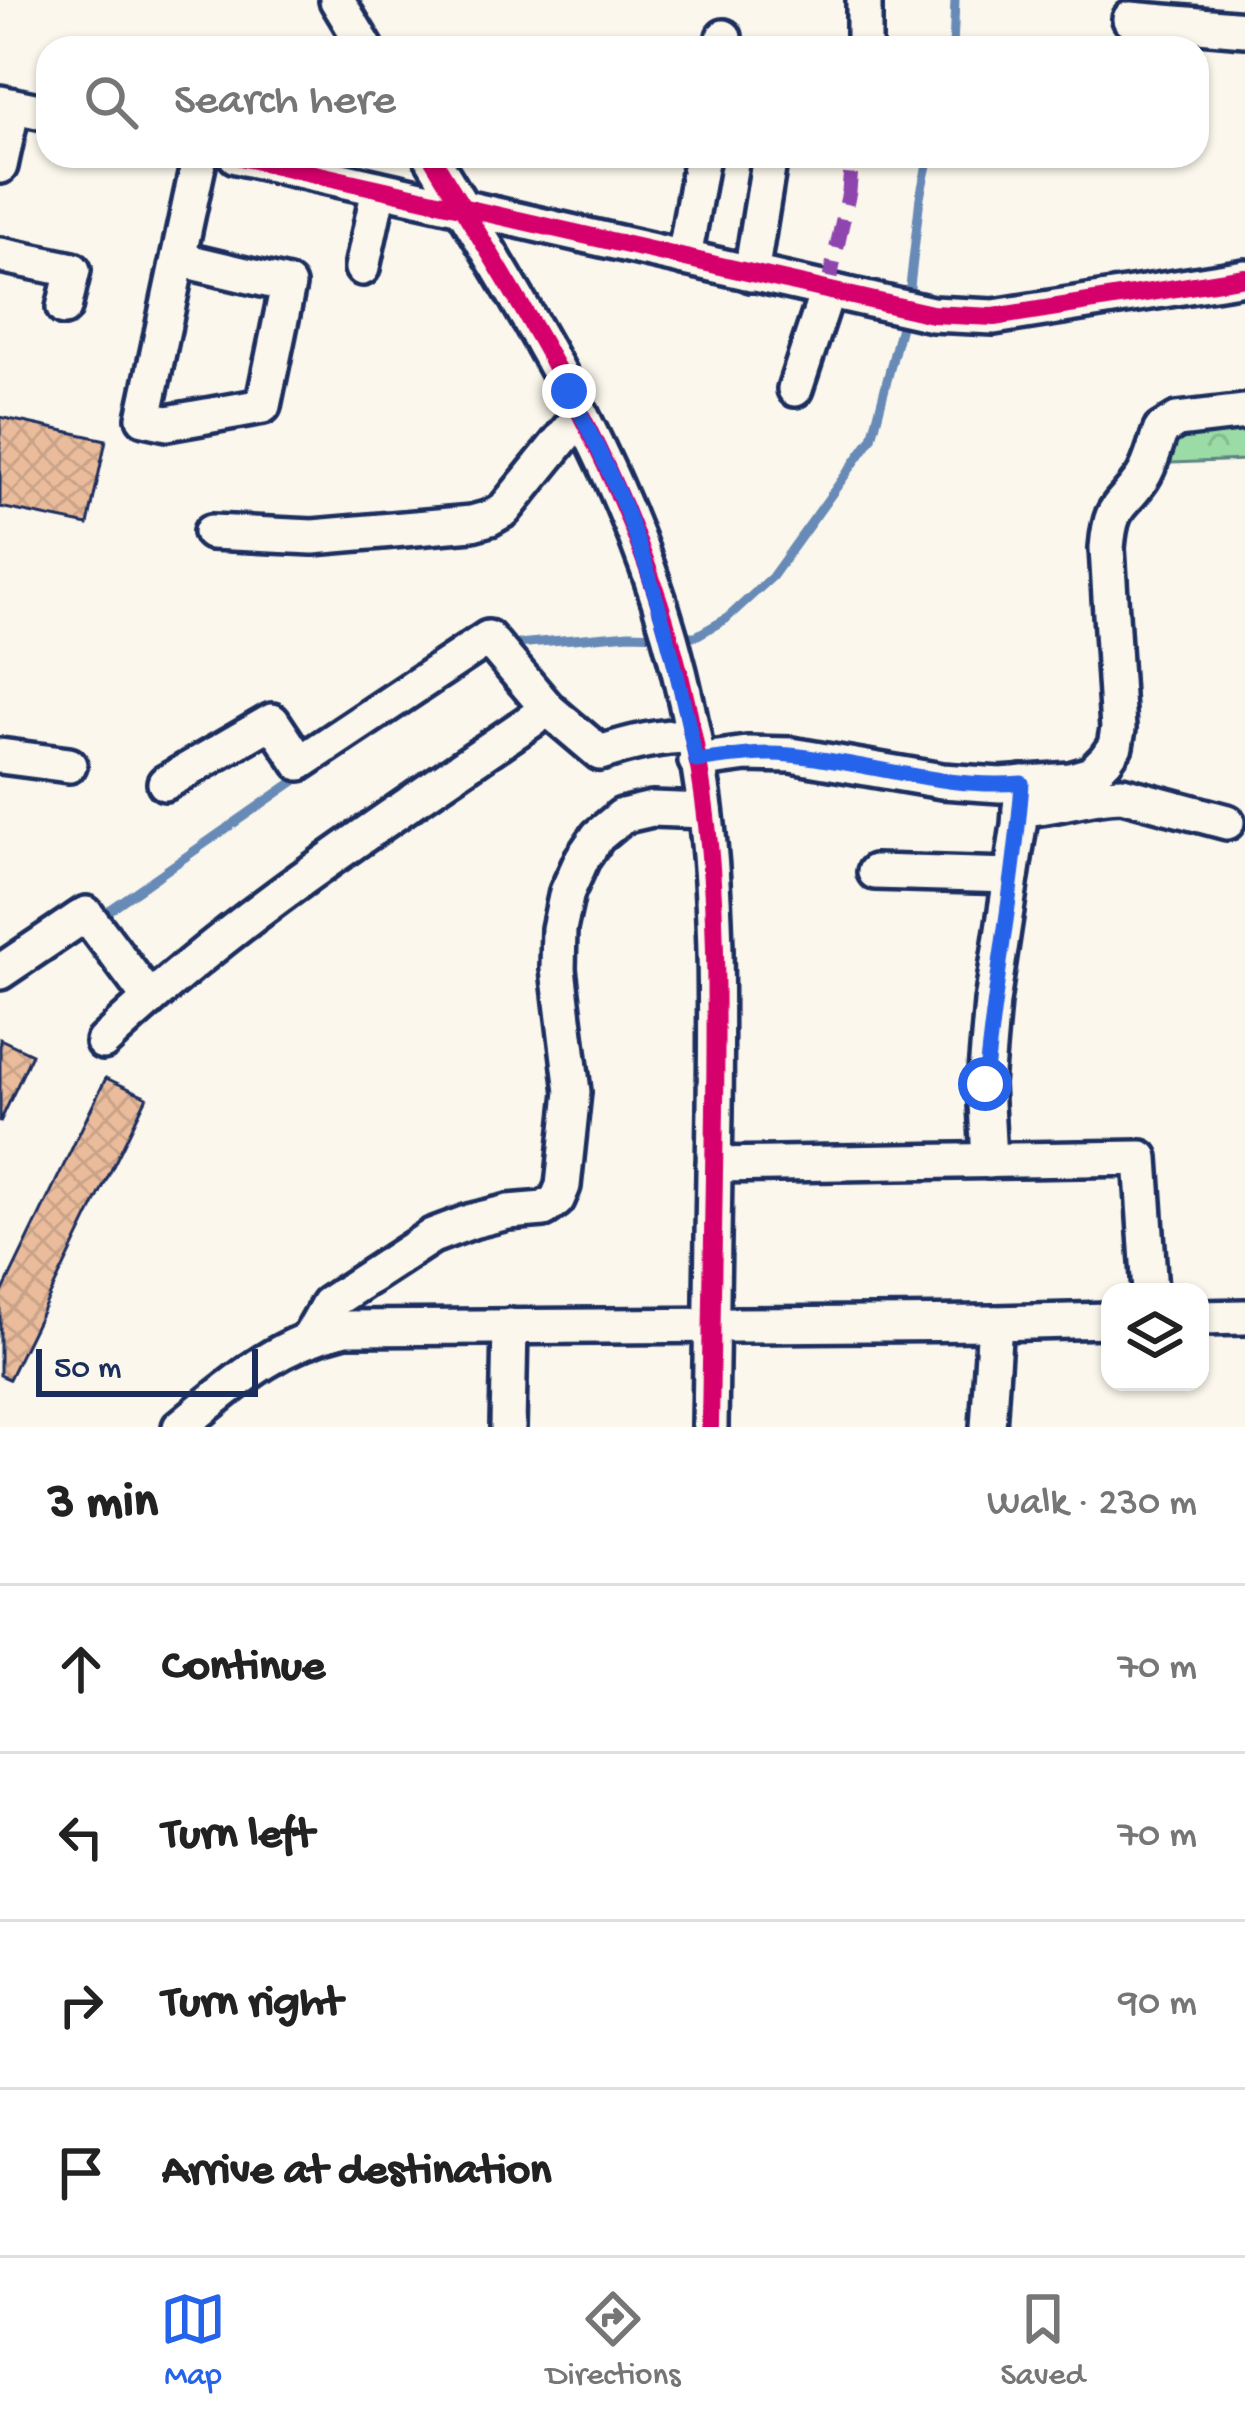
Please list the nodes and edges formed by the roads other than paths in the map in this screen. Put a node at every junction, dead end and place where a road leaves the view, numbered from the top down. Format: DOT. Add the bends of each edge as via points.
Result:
graph roads {
  1 [pos="338,0"];
  2 [pos="864,0"];
  3 [pos="1130,20"];
  4 [pos="1245,29"];
  5 [pos="359,36"];
  6 [pos="864,36"];
  7 [pos="7,104"];
  8 [pos="0,166"];
  9 [pos="197,168"];
  10 [pos="290,168"];
  11 [pos="438,168"];
  12 [pos="700,168"];
  13 [pos="768,168"];
  14 [pos="380,188"];
  15 [pos="462,207"];
  16 [pos="0,255"];
  17 [pos="178,259"];
  18 [pos="684,259"];
  19 [pos="362,268"];
  20 [pos="751,274"];
  21 [pos="1245,277"];
  22 [pos="826,292"];
  23 [pos="64,308"];
  24 [pos="795,388"];
  25 [pos="1245,412"];
  26 [pos="581,415"];
  27 [pos="211,532"];
  28 [pos="548,709"];
  29 [pos="694,749"];
  30 [pos="0,756"];
  31 [pos="69,765"];
  32 [pos="165,783"];
  33 [pos="1077,789"];
  34 [pos="1021,796"];
  35 [pos="704,811"];
  36 [pos="1227,822"];
  37 [pos="875,872"];
  38 [pos="1012,876"];
  39 [pos="0,972"];
  40 [pos="149,998"];
  41 [pos="103,1042"];
  42 [pos="989,1161"];
  43 [pos="714,1165"];
  44 [pos="1149,1283"];
  45 [pos="1245,1317"];
  46 [pos="1209,1318"];
  47 [pos="1101,1320"];
  48 [pos="711,1324"];
  49 [pos="995,1324"];
  50 [pos="510,1326"];
  51 [pos="310,1336"];
  52 [pos="179,1427"];
  53 [pos="508,1427"];
  54 [pos="710,1427"];
  55 [pos="988,1427"];
  1 -- 5 [label="street"];
  2 -- 6 [label="street"];
  3 -- 4 [label="street"];
  7 -- 8 [label="street"];
  9 -- 17 [label="street"];
  10 -- 14 [label="street"];
  11 -- 15 [label="street"];
  12 -- 18 [label="street"];
  13 -- 20 [label="street"];
  14 -- 15 [label="street"];
  14 -- 19 [label="street"];
  15 -- 18 [label="street"];
  15 -- 26 [label="street"];
  16 -- 23 [label="street" via="73,270"];
  17 -- 17 [label="street" via="144,418 167,423 263,406 288,285"];
  18 -- 20 [label="street"];
  20 -- 22 [label="street"];
  21 -- 22 [label="street" via="994,317"];
  22 -- 24 [label="street"];
  25 -- 33 [label="street" via="1160,430 1145,474 1114,508 1107,548 1118,729 1106,759"];
  26 -- 27 [label="street" via="490,518 313,537"];
  26 -- 29 [label="street" via="647,570"];
  28 -- 29 [label="street" via="601,753 665,736"];
  28 -- 32 [label="street" via="488,638 300,763 272,721"];
  28 -- 40 [label="street" via="286,890"];
  29 -- 34 [label="street" via="1000,785"];
  29 -- 35 [label="street"];
  30 -- 31 [label="street"];
  33 -- 34 [label="street"];
  33 -- 36 [label="street"];
  34 -- 38 [label="street"];
  35 -- 43 [label="street" via="715,928"];
  35 -- 51 [label="street" via="622,815 598,836 567,892 558,969 573,1092 557,1200 432,1236 328,1304"];
  37 -- 38 [label="street"];
  38 -- 42 [label="street" via="985,1084"];
  39 -- 40 [label="street" via="86,914"];
  40 -- 41 [label="street"];
  42 -- 43 [label="street"];
  42 -- 44 [label="street" via="1141,1158"];
  43 -- 48 [label="street"];
  45 -- 46 [label="street"];
  47 -- 49 [label="street"];
  48 -- 49 [label="street"];
  48 -- 50 [label="street"];
  48 -- 54 [label="street"];
  49 -- 55 [label="street"];
  50 -- 51 [label="street" via="345,1328"];
  50 -- 53 [label="street"];
  51 -- 52 [label="street" via="249,1371"];
}
